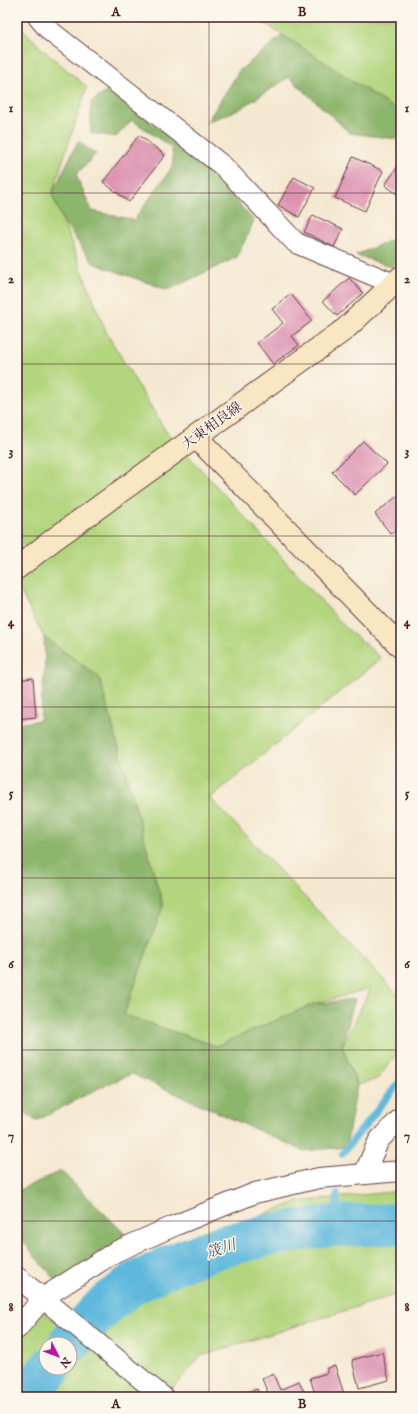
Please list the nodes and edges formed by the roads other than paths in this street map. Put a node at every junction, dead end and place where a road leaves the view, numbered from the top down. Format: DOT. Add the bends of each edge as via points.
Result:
graph roads {
  1 [pos="38,17"];
  2 [pos="397,280"];
  3 [pos="196,437"];
  4 [pos="17,568"];
  5 [pos="401,647"];
  6 [pos="401,1118"];
  7 [pos="401,1171"];
  8 [pos="364,1174"];
  9 [pos="17,1277"];
  10 [pos="49,1304"];
  11 [pos="17,1329"];
  12 [pos="163,1397"];
  1 -- 2 [label="street" via="50,31 223,166 296,243"];
  2 -- 3 [label="main road, 大東相良線" via="344,330"];
  3 -- 4 [label="main road, 大東相良線"];
  3 -- 5 [label="main road"];
  6 -- 8 [label="street" via="380,1140"];
  7 -- 8 [label="street"];
  8 -- 10 [label="street" via="319,1178 255,1193 176,1225 115,1252"];
  9 -- 10 [label="street"];
  10 -- 11 [label="street"];
  10 -- 12 [label="street"];
}
